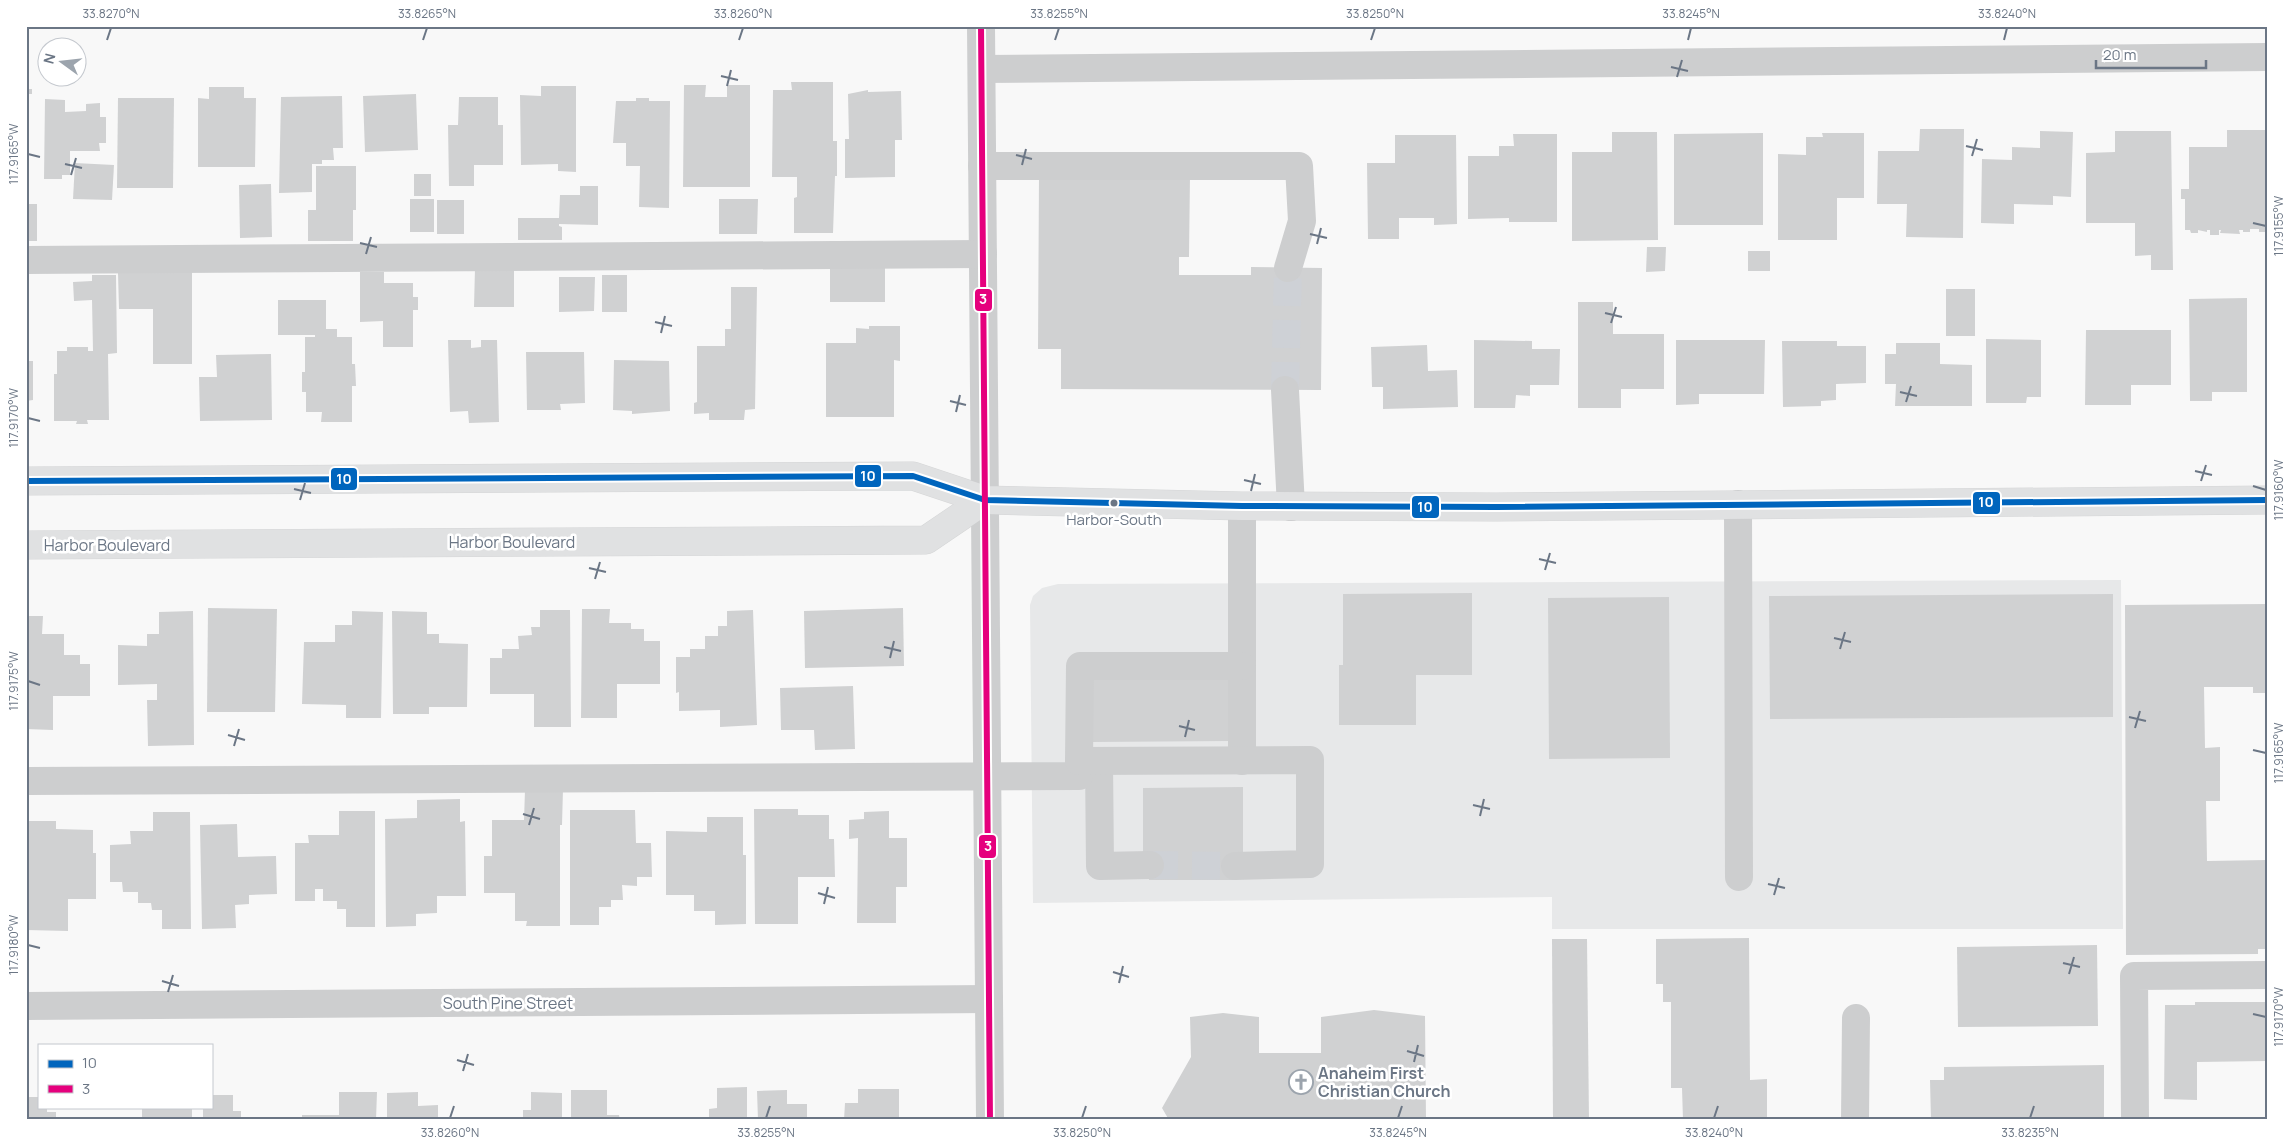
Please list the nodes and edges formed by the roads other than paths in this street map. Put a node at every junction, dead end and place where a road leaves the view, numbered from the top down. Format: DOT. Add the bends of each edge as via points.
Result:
graph roads {
  1 [pos="981,26"];
  2 [pos="2267,57"];
  3 [pos="982,69"];
  4 [pos="982,166"];
  5 [pos="983,254"];
  6 [pos="26,260"];
  7 [pos="1288,268"];
  8 [pos="1285,390"];
  9 [pos="26,481"];
  10 [pos="985,500"];
  11 [pos="2267,500"];
  12 [pos="1738,504"];
  13 [pos="1242,506"];
  14 [pos="1291,507"];
  15 [pos="26,545"];
  16 [pos="1242,666"];
  17 [pos="1089,761"];
  18 [pos="1242,761"];
  19 [pos="987,777"];
  20 [pos="26,781"];
  21 [pos="1150,865"];
  22 [pos="1235,866"];
  23 [pos="1739,877"];
  24 [pos="2267,976"];
  25 [pos="989,999"];
  26 [pos="26,1006"];
  27 [pos="1856,1018"];
  28 [pos="990,1120"];
  29 [pos="1855,1120"];
  30 [pos="2135,1120"];
  1 -- 3 [label="street"];
  2 -- 3 [label="street"];
  3 -- 4 [label="street"];
  4 -- 5 [label="street"];
  4 -- 7 [label="street" via="1299,166 1302,222"];
  5 -- 6 [label="street"];
  5 -- 10 [label="street"];
  8 -- 14 [label="street"];
  9 -- 10 [label="main road" via="913,476"];
  10 -- 13 [label="main road"];
  10 -- 15 [label="main road, Harbor Boulevard" via="926,540"];
  10 -- 19 [label="street"];
  11 -- 12 [label="main road"];
  12 -- 14 [label="main road"];
  12 -- 23 [label="street"];
  13 -- 14 [label="main road"];
  13 -- 16 [label="street"];
  16 -- 17 [label="street" via="1080,666"];
  16 -- 18 [label="street"];
  17 -- 18 [label="street"];
  17 -- 19 [label="street" via="1079,776"];
  17 -- 21 [label="street" via="1100,866"];
  18 -- 22 [label="street" via="1310,760 1310,864"];
  19 -- 20 [label="street"];
  19 -- 25 [label="street"];
  24 -- 30 [label="street" via="2134,976"];
  25 -- 26 [label="street, South Pine Street"];
  25 -- 28 [label="street"];
  27 -- 29 [label="street"];
}
